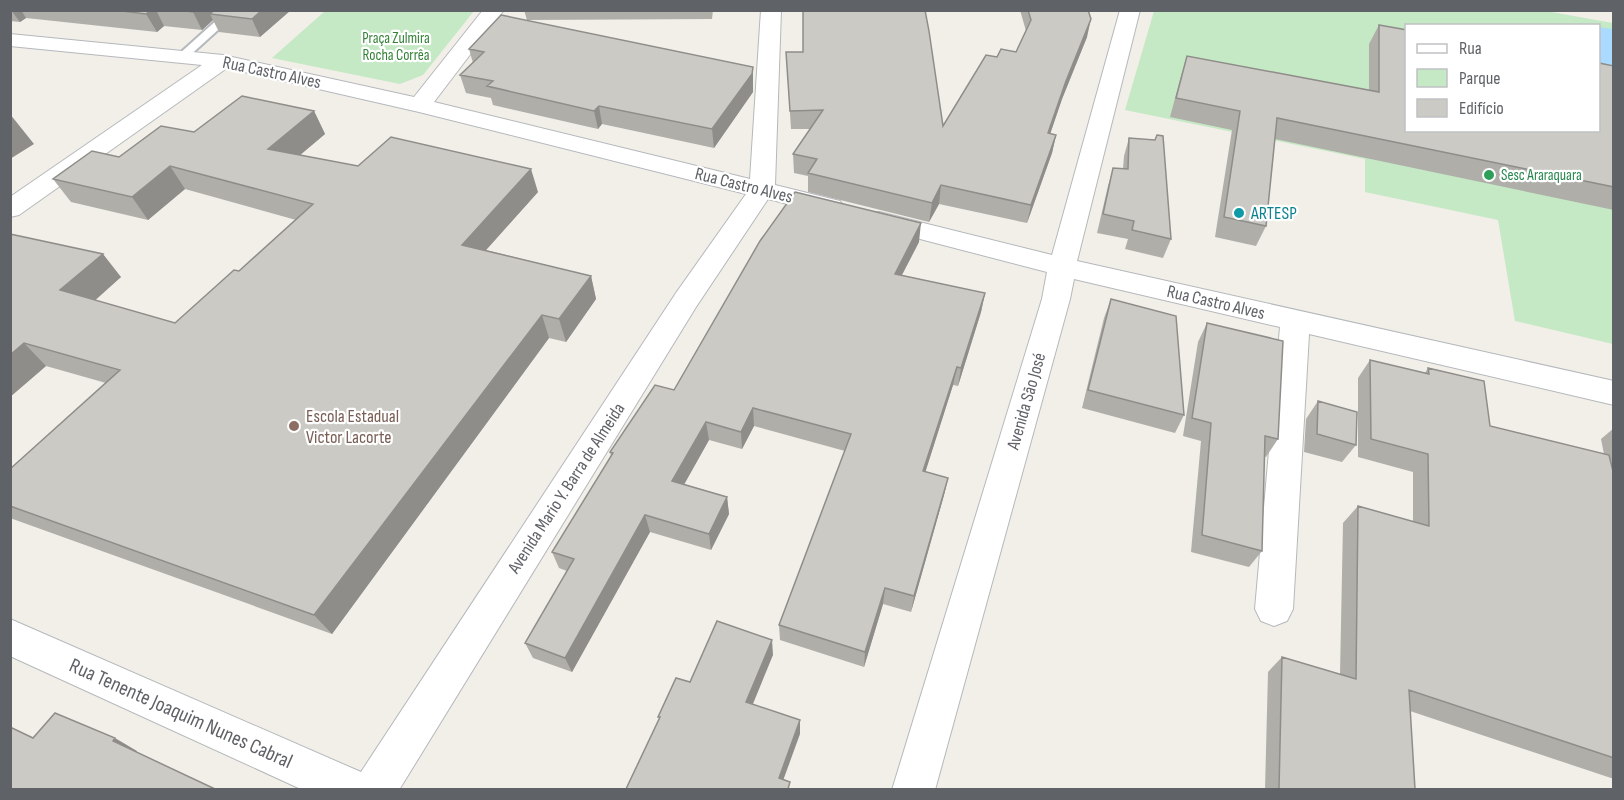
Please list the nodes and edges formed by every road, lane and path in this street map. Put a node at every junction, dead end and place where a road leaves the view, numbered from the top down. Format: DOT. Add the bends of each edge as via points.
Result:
graph roads {
  1 [pos="235,10"];
  2 [pos="494,10"];
  3 [pos="771,10"];
  4 [pos="1130,10"];
  5 [pos="13,42"];
  6 [pos="183,56"];
  7 [pos="223,61"];
  8 [pos="420,105"];
  9 [pos="762,189"];
  10 [pos="10,209"];
  11 [pos="1062,267"];
  12 [pos="1295,320"];
  13 [pos="1614,393"];
  14 [pos="1274,609"];
  15 [pos="10,637"];
  16 [pos="352,789"];
  17 [pos="374,789"];
  18 [pos="914,789"];
  1 -- 6 [label="lane"];
  2 -- 8 [label="street"];
  3 -- 9 [label="street"];
  4 -- 11 [label="street, Avenida São José"];
  5 -- 6 [label="street, Rua Castro Alves"];
  6 -- 7 [label="street, Rua Castro Alves"];
  7 -- 8 [label="street, Rua Castro Alves"];
  7 -- 10 [label="street"];
  8 -- 9 [label="street, Rua Castro Alves"];
  9 -- 11 [label="street, Rua Castro Alves"];
  9 -- 17 [label="street, Avenida Mario Y. Barra de Almeida" via="686,300"];
  11 -- 12 [label="street, Rua Castro Alves"];
  11 -- 18 [label="street, Avenida São José"];
  12 -- 13 [label="street, Rua Castro Alves"];
  12 -- 14 [label="street"];
  15 -- 16 [label="street, Rua Tenente Joaquim Nunes Cabral"];
}
